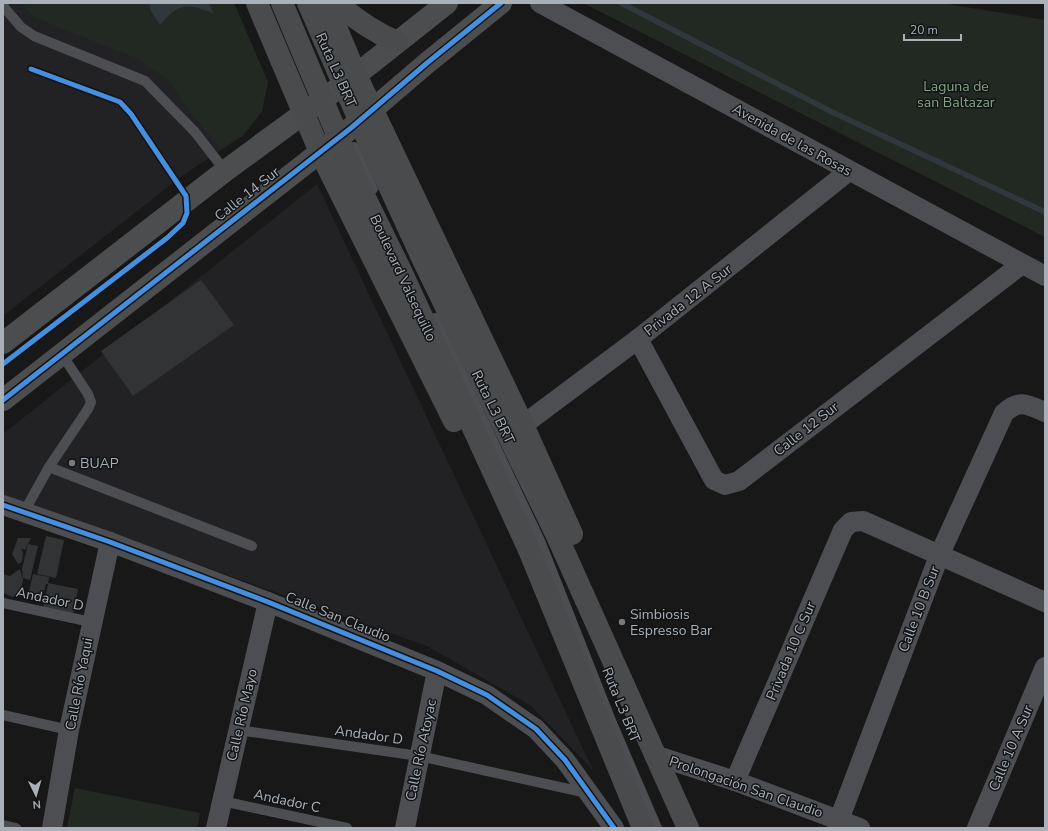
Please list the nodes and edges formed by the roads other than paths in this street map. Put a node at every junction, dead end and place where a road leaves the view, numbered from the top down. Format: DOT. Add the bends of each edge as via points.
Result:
graph roads {
  1 [pos="256,3"];
  2 [pos="282,3"];
  3 [pos="291,3"];
  4 [pos="304,3"];
  5 [pos="308,3"];
  6 [pos="320,3"];
  7 [pos="326,3"];
  8 [pos="337,3"];
  9 [pos="447,3"];
  10 [pos="501,3"];
  11 [pos="540,3"];
  12 [pos="3,6"];
  13 [pos="269,32"];
  14 [pos="397,42"];
  15 [pos="356,75"];
  16 [pos="336,104"];
  17 [pos="372,110"];
  18 [pos="304,113"];
  19 [pos="344,123"];
  20 [pos="320,152"];
  21 [pos="225,171"];
  22 [pos="850,171"];
  23 [pos="408,184"];
  24 [pos="376,196"];
  25 [pos="350,211"];
  26 [pos="390,224"];
  27 [pos="1022,264"];
  28 [pos="1045,276"];
  29 [pos="424,295"];
  30 [pos="430,309"];
  31 [pos="638,339"];
  32 [pos="3,343"];
  33 [pos="61,353"];
  34 [pos="3,400"];
  35 [pos="1045,412"];
  36 [pos="523,425"];
  37 [pos="49,467"];
  38 [pos="3,505"];
  39 [pos="24,512"];
  40 [pos="110,542"];
  41 [pos="544,542"];
  42 [pos="252,546"];
  43 [pos="940,556"];
  44 [pos="268,602"];
  45 [pos="1045,602"];
  46 [pos="3,603"];
  47 [pos="91,622"];
  48 [pos="612,658"];
  49 [pos="1045,667"];
  50 [pos="438,671"];
  51 [pos="595,711"];
  52 [pos="3,715"];
  53 [pos="69,730"];
  54 [pos="238,730"];
  55 [pos="654,755"];
  56 [pos="420,756"];
  57 [pos="735,781"];
  58 [pos="589,794"];
  59 [pos="222,801"];
  60 [pos="601,820"];
  61 [pos="839,820"];
  62 [pos="3,825"];
  63 [pos="16,828"];
  64 [pos="52,828"];
  65 [pos="216,828"];
  66 [pos="347,828"];
  67 [pos="405,828"];
  68 [pos="614,828"];
  69 [pos="644,828"];
  70 [pos="657,828"];
  71 [pos="678,828"];
  72 [pos="688,828"];
  73 [pos="860,828"];
  74 [pos="977,828"];
  1 -- 13 [label="main road"];
  2 -- 41 [label="main road, Boulevard Valsequillo" via="355,177 402,273"];
  3 -- 16 [label="lane, Ruta L3 BRT"];
  4 -- 41 [label="lane"];
  5 -- 41 [label="main road, Boulevard Valsequillo" via="424,262"];
  6 -- 13 [label="main road" via="327,42 327,51 321,61 315,64 301,60"];
  7 -- 15 [label="main road"];
  8 -- 14 [label="main road" via="356,20"];
  9 -- 14 [label="main road"];
  10 -- 17 [label="main road, Calle 14 Sur"];
  11 -- 22 [label="street, Avenida de las Rosas"];
  12 -- 21 [label="lane" via="21,27 34,36 145,81 195,132"];
  13 -- 18 [label="main road"];
  14 -- 15 [label="main road"];
  15 -- 17 [label="main road"];
  15 -- 18 [label="main road"];
  17 -- 20 [label="main road, Calle 14 Sur"];
  17 -- 23 [label="main road"];
  18 -- 20 [label="main road"];
  18 -- 21 [label="main road"];
  19 -- 24 [label="lane, Ruta L3 BRT"];
  20 -- 25 [label="main road"];
  20 -- 33 [label="main road, Calle 14 Sur"];
  21 -- 32 [label="main road"];
  22 -- 27 [label="street, Avenida de las Rosas"];
  22 -- 31 [label="street, Privada 12 A Sur"];
  23 -- 25 [label="main road" via="389,176 364,182 352,194"];
  23 -- 36 [label="main road"];
  25 -- 51 [label="main road" via="472,458 557,652"];
  26 -- 29 [label="lane"];
  27 -- 28 [label="street, Avenida de las Rosas"];
  27 -- 31 [label="street, Calle 12 Sur" via="739,481 725,485 714,480"];
  30 -- 41 [label="lane, Ruta L3 BRT"];
  31 -- 36 [label="street, Privada 12 A Sur"];
  33 -- 34 [label="main road, Calle 14 Sur"];
  33 -- 37 [label="lane" via="91,402"];
  35 -- 43 [label="street, Calle 10 B Sur" via="1026,404 1013,405 1004,413"];
  36 -- 48 [label="main road" via="591,575 606,626"];
  37 -- 39 [label="lane"];
  37 -- 42 [label="lane"];
  38 -- 39 [label="street, Calle San Claudio"];
  39 -- 40 [label="street, Calle San Claudio"];
  40 -- 44 [label="street, Calle San Claudio"];
  40 -- 47 [label="street, Calle Río Yaqui"];
  41 -- 48 [label="main road"];
  41 -- 51 [label="main road"];
  41 -- 70 [label="lane, Ruta L3 BRT" via="612,723"];
  41 -- 71 [label="lane"];
  43 -- 45 [label="street"];
  43 -- 57 [label="street, Privada 10 C Sur" via="863,521 851,522 843,530"];
  43 -- 61 [label="street, Calle 10 B Sur"];
  44 -- 50 [label="street, Calle San Claudio"];
  44 -- 54 [label="street, Calle Río Mayo"];
  46 -- 47 [label="lane, Andador D"];
  47 -- 53 [label="street, Calle Río Yaqui"];
  48 -- 55 [label="main road"];
  49 -- 74 [label="street, Calle 10 A Sur"];
  50 -- 56 [label="street, Calle Río Atoyac"];
  50 -- 58 [label="street, Calle San Claudio" via="486,695 536,729 565,760"];
  51 -- 69 [label="main road"];
  52 -- 53 [label="lane"];
  53 -- 64 [label="street, Calle Río Yaqui"];
  54 -- 56 [label="lane, Andador D"];
  54 -- 59 [label="street, Calle Río Mayo"];
  55 -- 57 [label="street, Prolongación San Claudio"];
  55 -- 72 [label="main road"];
  56 -- 58 [label="lane, Andador D"];
  56 -- 67 [label="street, Calle Río Atoyac"];
  57 -- 61 [label="street, Prolongación San Claudio"];
  58 -- 60 [label="street, Calle San Claudio"];
  59 -- 65 [label="street, Calle Río Mayo"];
  59 -- 66 [label="lane, Andador C"];
  60 -- 68 [label="street, Calle San Claudio"];
  61 -- 73 [label="street, Prolongación San Claudio"];
  62 -- 63 [label="lane"];
}
